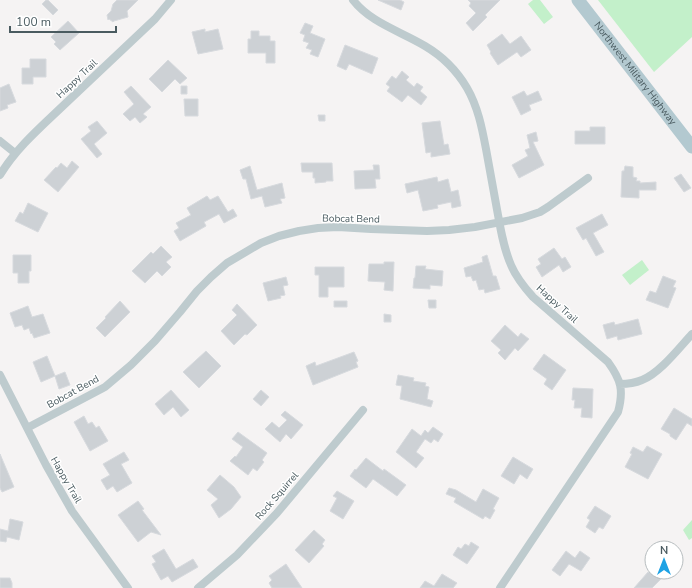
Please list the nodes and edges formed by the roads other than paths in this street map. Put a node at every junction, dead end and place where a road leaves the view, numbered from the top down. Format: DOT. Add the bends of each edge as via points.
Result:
graph roads {
  1 [pos="172,0"];
  2 [pos="353,0"];
  3 [pos="578,0"];
  4 [pos="0,141"];
  5 [pos="692,147"];
  6 [pos="15,154"];
  7 [pos="0,175"];
  8 [pos="588,178"];
  9 [pos="499,221"];
  10 [pos="692,334"];
  11 [pos="0,375"];
  12 [pos="620,384"];
  13 [pos="363,410"];
  14 [pos="27,428"];
  15 [pos="128,588"];
  16 [pos="198,588"];
  17 [pos="500,588"];
  1 -- 6 [label="street, Happy Trail"];
  2 -- 9 [label="street, Happy Trail" via="371,18 437,54 451,66 468,88 481,124"];
  3 -- 5 [label="main road, Northwest Military Highway"];
  4 -- 6 [label="street"];
  6 -- 7 [label="street, Happy Trail"];
  8 -- 9 [label="street, Bobcat Bend" via="540,212 522,218"];
  9 -- 12 [label="street, Happy Trail" via="511,265 533,298 608,362"];
  9 -- 14 [label="street, Bobcat Bend" via="475,227 427,231 318,228 279,236 261,243 227,263 211,277 196,291 155,341 105,386"];
  10 -- 12 [label="street" via="651,376 630,384"];
  11 -- 14 [label="street, Happy Trail"];
  12 -- 17 [label="street, Happy Trail" via="621,403 618,412"];
  13 -- 16 [label="street, Rock Squirrel" via="277,513 237,555"];
  14 -- 15 [label="street, Happy Trail" via="72,511"];
}
